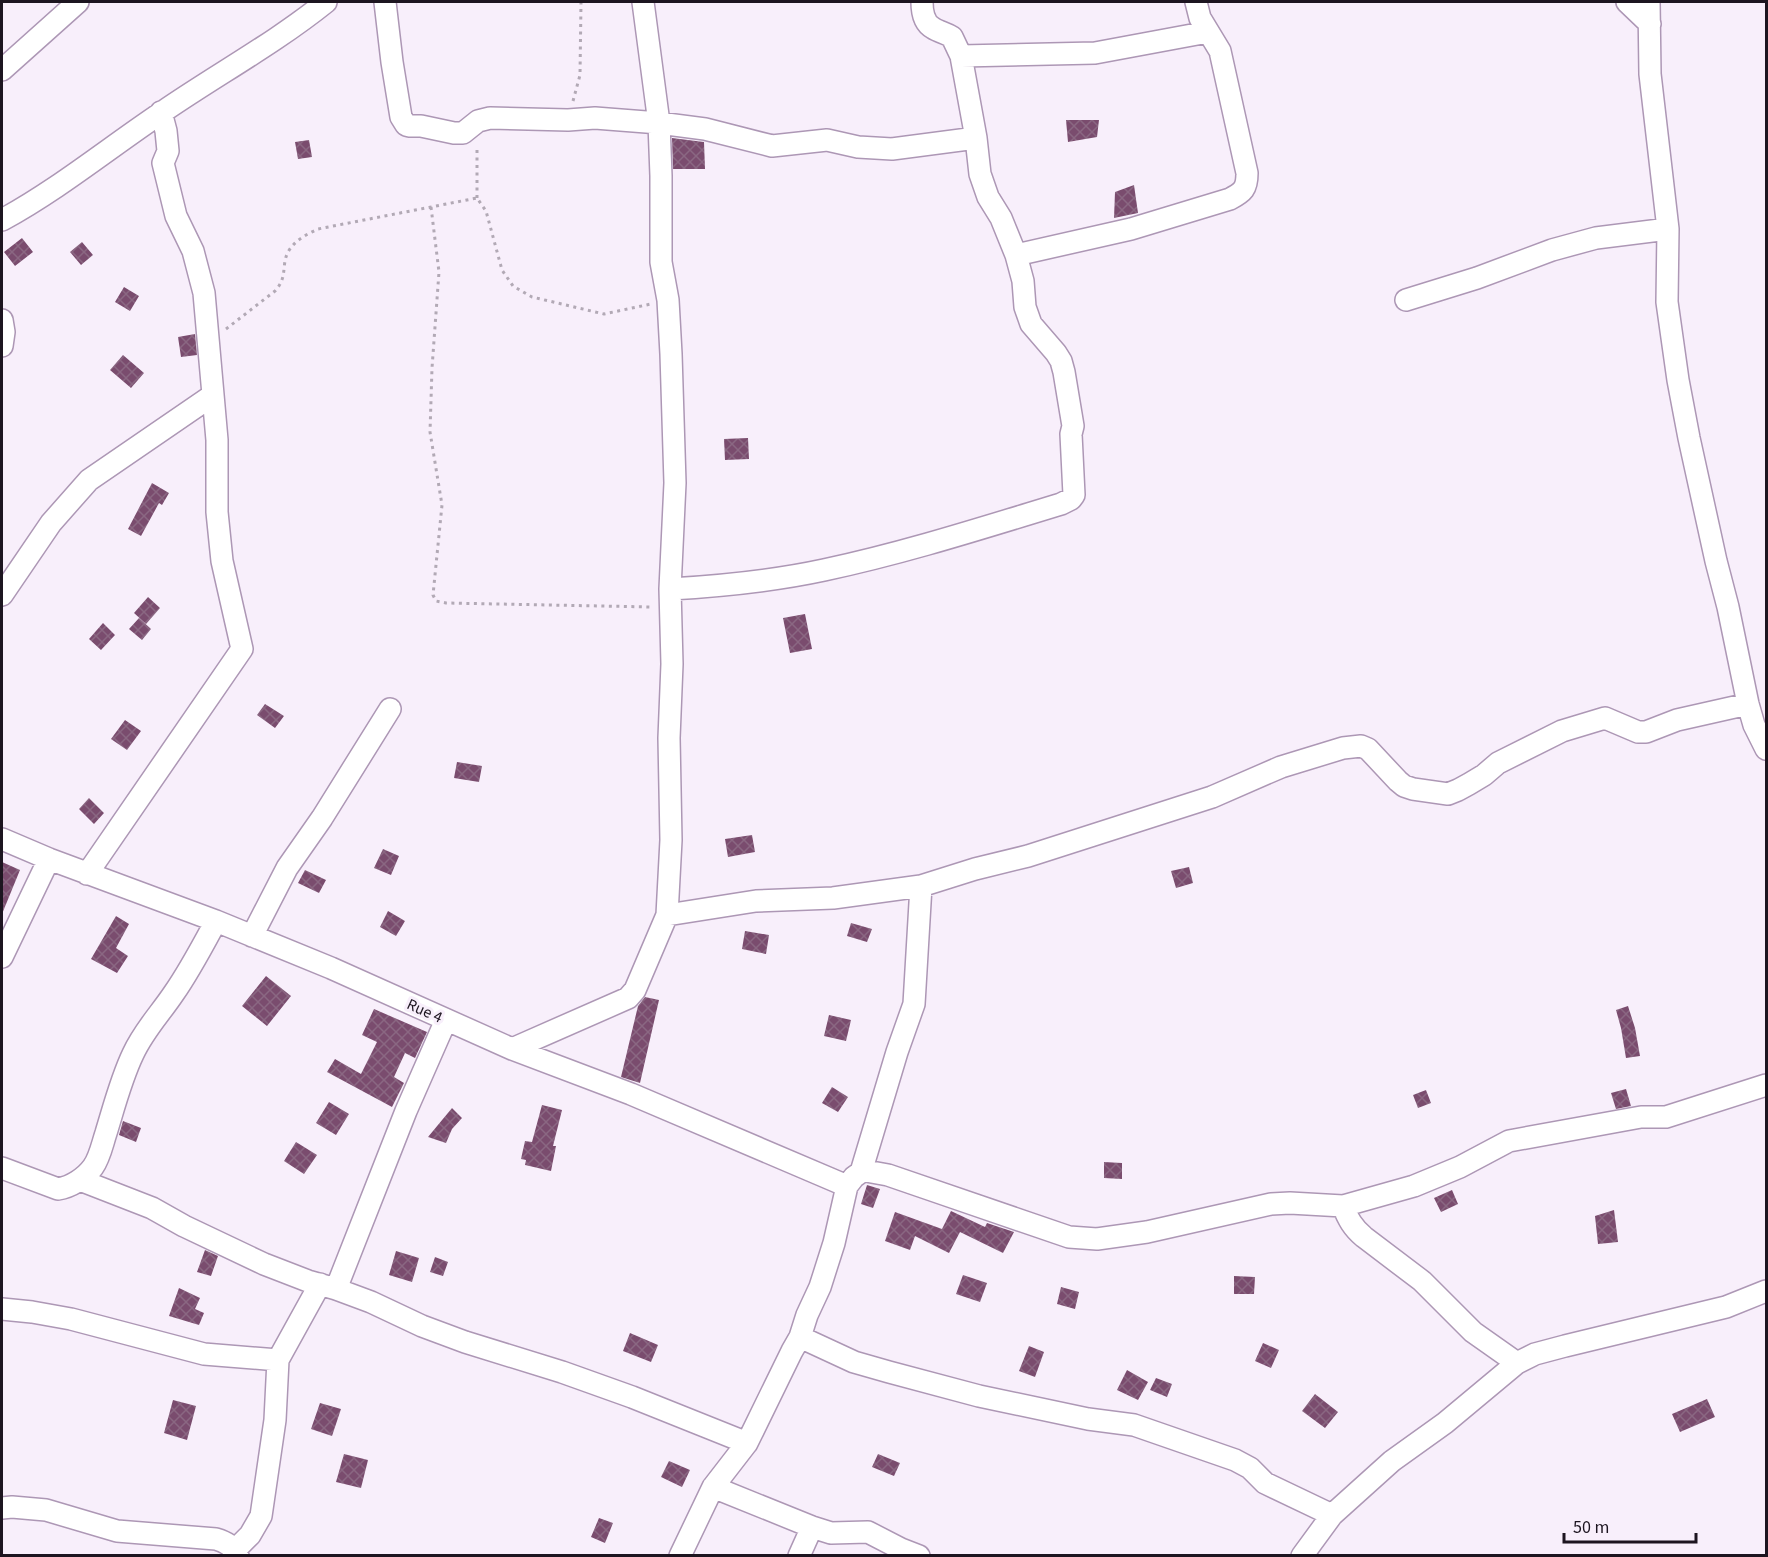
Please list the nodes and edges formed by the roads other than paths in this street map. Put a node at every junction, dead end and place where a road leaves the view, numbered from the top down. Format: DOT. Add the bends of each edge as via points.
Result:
graph roads {
  1 [pos="78,2"];
  2 [pos="326,2"];
  3 [pos="385,2"];
  4 [pos="643,2"];
  5 [pos="922,2"];
  6 [pos="1196,2"];
  7 [pos="1627,2"];
  8 [pos="1649,2"];
  9 [pos="1650,24"];
  10 [pos="1208,32"];
  11 [pos="961,56"];
  12 [pos="2,70"];
  13 [pos="161,112"];
  14 [pos="659,123"];
  15 [pos="976,138"];
  16 [pos="2,220"];
  17 [pos="1668,229"];
  18 [pos="1016,255"];
  19 [pos="1406,300"];
  20 [pos="2,320"];
  21 [pos="2,346"];
  22 [pos="213,395"];
  23 [pos="2,595"];
  24 [pos="670,598"];
  25 [pos="1748,704"];
  26 [pos="390,709"];
  27 [pos="1767,749"];
  28 [pos="2,839"];
  29 [pos="49,860"];
  30 [pos="87,874"];
  31 [pos="921,886"];
  32 [pos="666,915"];
  33 [pos="216,921"];
  34 [pos="252,936"];
  35 [pos="2,957"];
  36 [pos="446,1020"];
  37 [pos="512,1049"];
  38 [pos="1767,1085"];
  39 [pos="2,1168"];
  40 [pos="854,1179"];
  41 [pos="80,1180"];
  42 [pos="1343,1206"];
  43 [pos="328,1286"];
  44 [pos="1767,1291"];
  45 [pos="2,1309"];
  46 [pos="800,1337"];
  47 [pos="278,1360"];
  48 [pos="1517,1363"];
  49 [pos="747,1443"];
  50 [pos="713,1487"];
  51 [pos="2,1508"];
  52 [pos="1332,1515"];
  53 [pos="812,1527"];
  54 [pos="237,1553"];
  55 [pos="680,1556"];
  56 [pos="799,1556"];
  57 [pos="919,1556"];
  58 [pos="1302,1556"];
  1 -- 12 [label="street"];
  2 -- 13 [label="street" via="272,42"];
  3 -- 14 [label="street" via="401,117 406,125 463,133 478,121 490,118 595,118"];
  4 -- 14 [label="street"];
  5 -- 11 [label="street" via="928,24 952,37"];
  6 -- 10 [label="street"];
  7 -- 9 [label="street"];
  8 -- 9 [label="street"];
  9 -- 17 [label="street" via="1650,74"];
  10 -- 11 [label="street" via="1095,52"];
  10 -- 18 [label="street" via="1220,51 1247,173 1243,192 1131,229"];
  11 -- 15 [label="street"];
  13 -- 16 [label="street"];
  13 -- 22 [label="street" via="168,150 163,163 176,216 198,266 204,293"];
  14 -- 15 [label="street" via="705,129 772,146 827,140 858,147 891,148"];
  14 -- 24 [label="street" via="661,262 668,300 675,483"];
  15 -- 18 [label="street" via="980,174"];
  17 -- 19 [label="street" via="1596,238"];
  17 -- 25 [label="street" via="1667,302 1678,380"];
  18 -- 24 [label="street" via="1031,324 1056,353 1064,372 1073,426 1071,500 929,544 822,571"];
  20 -- 21 [label="street"];
  22 -- 23 [label="street" via="89,480 51,523"];
  22 -- 30 [label="street" via="222,561 242,650"];
  24 -- 32 [label="street" via="671,840"];
  25 -- 27 [label="street"];
  25 -- 31 [label="street" via="1677,720 1646,732 1605,718 1562,731 1448,794 1404,786 1368,749 1343,748 1281,767 1212,797"];
  26 -- 34 [label="street" via="286,868"];
  28 -- 29 [label="street, Rue 4"];
  29 -- 30 [label="street, Rue 4"];
  29 -- 35 [label="street"];
  30 -- 33 [label="street, Rue 4"];
  31 -- 32 [label="street" via="833,898 756,901"];
  31 -- 40 [label="street" via="914,1004"];
  32 -- 37 [label="street" via="633,994"];
  33 -- 34 [label="street, Rue 4"];
  33 -- 41 [label="street" via="182,981 146,1028 126,1070 100,1152"];
  34 -- 36 [label="street, Rue 4"];
  36 -- 37 [label="street, Rue 4"];
  36 -- 43 [label="street"];
  37 -- 40 [label="street, Rue 4"];
  38 -- 42 [label="street, Rue 4" via="1666,1117 1641,1117 1509,1141 1414,1186"];
  39 -- 41 [label="street" via="58,1189"];
  40 -- 42 [label="street, Rue 4" via="866,1171 880,1172 1069,1237 1097,1239 1271,1204"];
  40 -- 46 [label="street"];
  41 -- 43 [label="street" via="152,1208 264,1264"];
  42 -- 48 [label="street" via="1347,1218 1364,1238 1422,1281 1473,1332"];
  43 -- 47 [label="street"];
  43 -- 49 [label="street" via="433,1330 632,1397"];
  44 -- 48 [label="street" via="1726,1307 1564,1346"];
  45 -- 47 [label="street" via="71,1319 204,1354"];
  46 -- 49 [label="street"];
  46 -- 52 [label="street" via="854,1362 979,1396 1146,1429 1235,1460 1265,1483"];
  47 -- 54 [label="street" via="275,1420 261,1516"];
  48 -- 52 [label="street" via="1392,1461"];
  49 -- 50 [label="street"];
  50 -- 53 [label="street"];
  50 -- 55 [label="street"];
  51 -- 54 [label="street" via="46,1510 117,1531 216,1539 226,1542"];
  52 -- 58 [label="street"];
  53 -- 56 [label="street"];
  53 -- 57 [label="street" via="831,1533 868,1532"];
}
